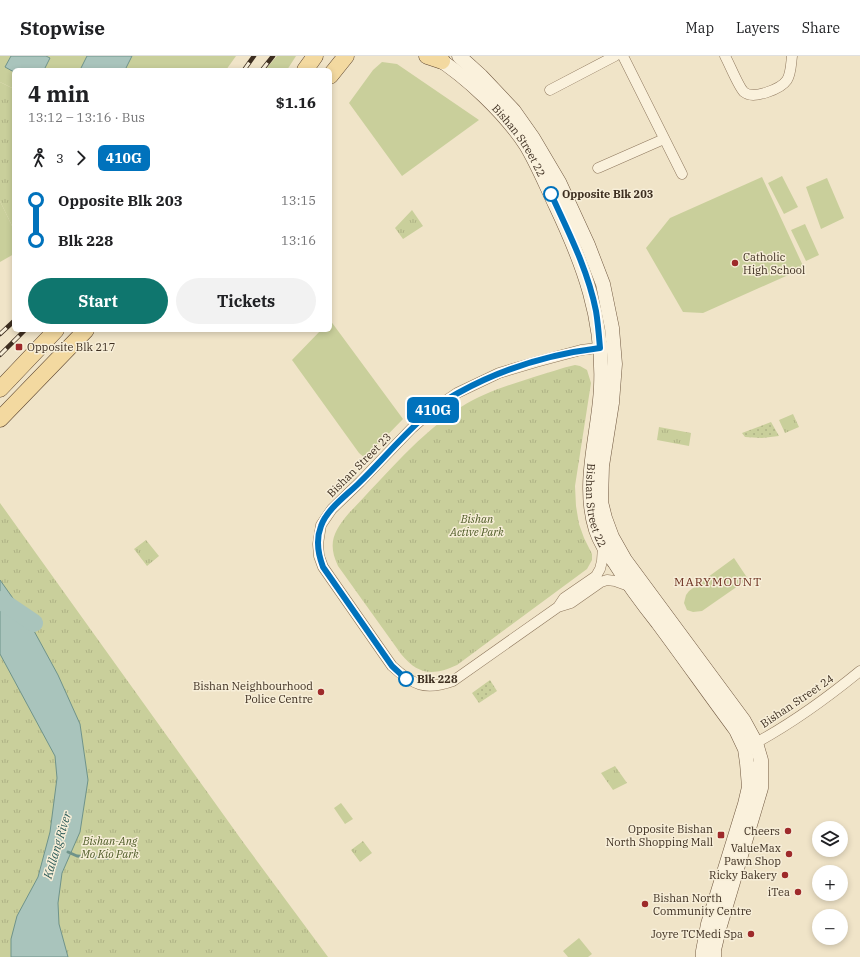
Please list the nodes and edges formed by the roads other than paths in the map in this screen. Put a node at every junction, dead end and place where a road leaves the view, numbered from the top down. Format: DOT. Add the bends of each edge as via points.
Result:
graph roads {
  1 [pos="315,56"];
  2 [pos="459,56"];
  3 [pos="615,56"];
  4 [pos="623,56"];
  5 [pos="725,56"];
  6 [pos="792,56"];
  7 [pos="434,58"];
  8 [pos="306,68"];
  9 [pos="550,90"];
  10 [pos="664,139"];
  11 [pos="598,168"];
  12 [pos="682,174"];
  13 [pos="54,332"];
  14 [pos="84,332"];
  15 [pos="607,347"];
  16 [pos="0,389"];
  17 [pos="0,419"];
  18 [pos="603,546"];
  19 [pos="629,586"];
  20 [pos="558,607"];
  21 [pos="860,671"];
  22 [pos="750,746"];
  23 [pos="703,957"];
  24 [pos="714,957"];
  1 -- 8 [label="main road"];
  2 -- 15 [label="main road, Bishan Street 22" via="514,111 534,138 560,182 603,284 612,328"];
  3 -- 9 [label="street"];
  4 -- 10 [label="street"];
  5 -- 6 [label="street" via="743,92 751,96 781,86 790,72"];
  7 -- 15 [label="main road, Bishan Street 22" via="471,84 526,145 570,236 586,276"];
  10 -- 11 [label="street"];
  10 -- 12 [label="street"];
  13 -- 16 [label="main road"];
  14 -- 17 [label="main road"];
  15 -- 18 [label="main road, Bishan Street 22" via="589,502 596,532"];
  15 -- 20 [label="street, Bishan Street 23" via="581,350 499,373 457,393 412,428 332,509 321,525 318,556 323,567 392,666 406,679 420,684 431,686 453,681"];
  15 -- 22 [label="main road, Bishan Street 22" via="615,364 602,466 601,502 605,518 625,560 744,720"];
  18 -- 19 [label="main road, Bishan Street 22"];
  18 -- 20 [label="street, Bishan Street 23" via="602,561 596,576 564,598"];
  19 -- 20 [label="street, Bishan Street 23" via="607,580 571,603"];
  19 -- 22 [label="main road, Bishan Street 22"];
  21 -- 22 [label="street, Bishan Street 24" via="813,706"];
  22 -- 23 [label="main road, Bishan Street 22" via="749,787 708,924"];
  22 -- 24 [label="main road, Bishan Street 22" via="761,760 761,788 718,929"];
}
